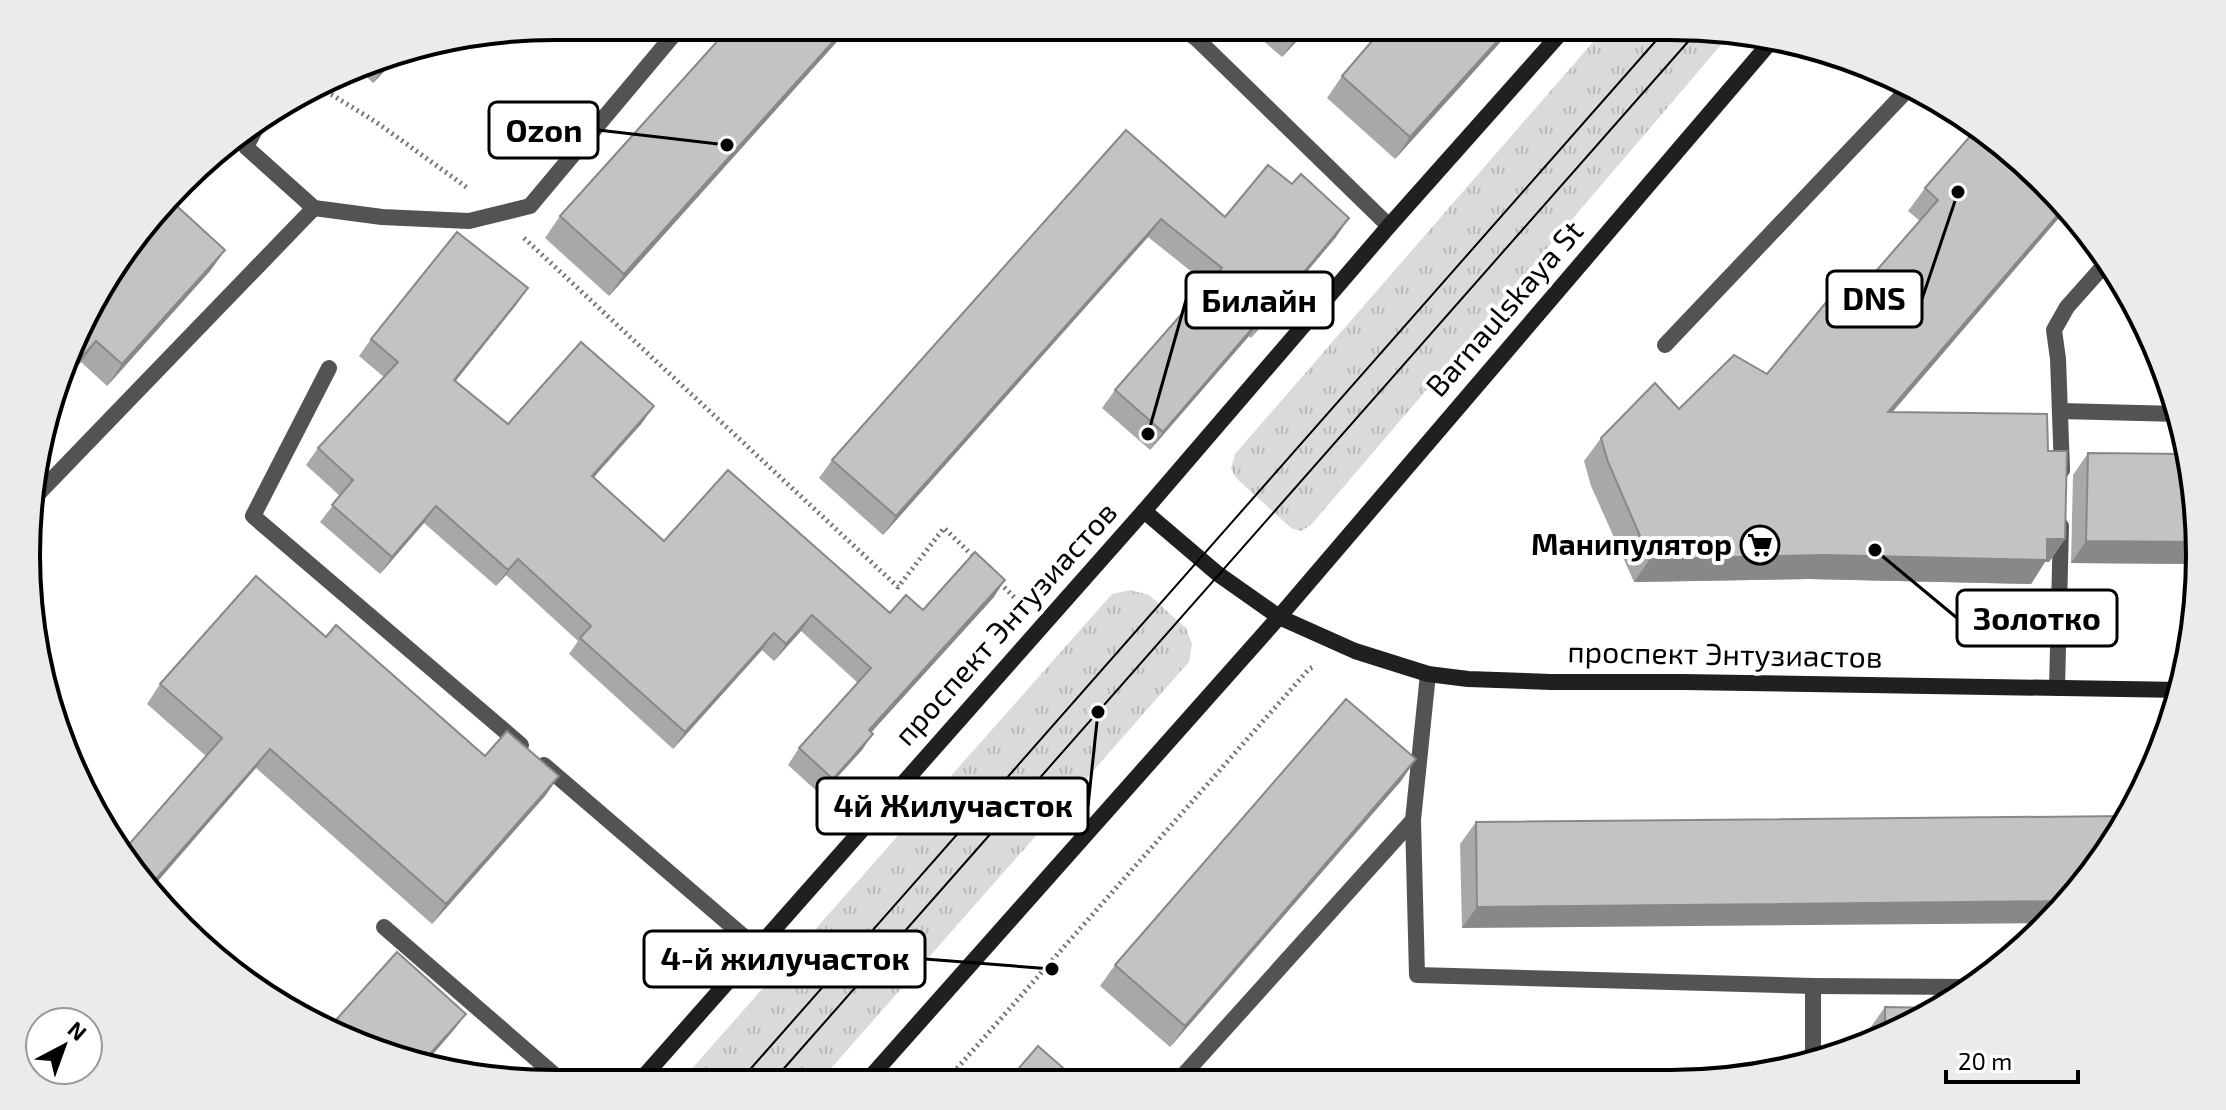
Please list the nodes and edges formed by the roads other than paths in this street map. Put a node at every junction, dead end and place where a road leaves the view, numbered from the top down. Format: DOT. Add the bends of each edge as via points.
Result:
graph roads {
  1 [pos="669,40"];
  2 [pos="1210,40"];
  3 [pos="1554,40"];
  4 [pos="1765,49"];
  5 [pos="1903,95"];
  6 [pos="250,140"];
  7 [pos="314,208"];
  8 [pos="1389,226"];
  9 [pos="2100,270"];
  10 [pos="1665,345"];
  11 [pos="329,368"];
  12 [pos="2060,411"];
  13 [pos="2166,414"];
  14 [pos="44,488"];
  15 [pos="1144,511"];
  16 [pos="1279,617"];
  17 [pos="1428,674"];
  18 [pos="2057,688"];
  19 [pos="2168,690"];
  20 [pos="1413,820"];
  21 [pos="384,927"];
  22 [pos="756,947"];
  23 [pos="1813,986"];
  24 [pos="1951,987"];
  25 [pos="1813,1050"];
  26 [pos="549,1070"];
  27 [pos="649,1070"];
  28 [pos="877,1070"];
  29 [pos="1188,1070"];
  1 -- 7 [label="lane" via="530,206 469,221"];
  2 -- 8 [label="lane"];
  3 -- 8 [label="main road"];
  4 -- 16 [label="main road, Barnaulskaya St"];
  5 -- 10 [label="lane"];
  6 -- 7 [label="lane" via="246,147"];
  7 -- 14 [label="lane"];
  8 -- 15 [label="main road"];
  9 -- 12 [label="lane" via="2054,330"];
  11 -- 22 [label="lane" via="253,516"];
  12 -- 13 [label="lane"];
  12 -- 18 [label="lane"];
  15 -- 16 [label="main road, проспект Энтузиастов"];
  15 -- 22 [label="main road, проспект Энтузиастов"];
  16 -- 17 [label="main road, проспект Энтузиастов" via="1355,651"];
  16 -- 28 [label="main road"];
  17 -- 18 [label="main road, проспект Энтузиастов" via="1551,682"];
  17 -- 20 [label="lane"];
  18 -- 19 [label="main road, проспект Энтузиастов"];
  20 -- 23 [label="lane" via="1417,975"];
  20 -- 29 [label="lane"];
  21 -- 26 [label="lane"];
  22 -- 27 [label="main road, проспект Энтузиастов"];
  23 -- 24 [label="lane"];
  23 -- 25 [label="lane"];
}
